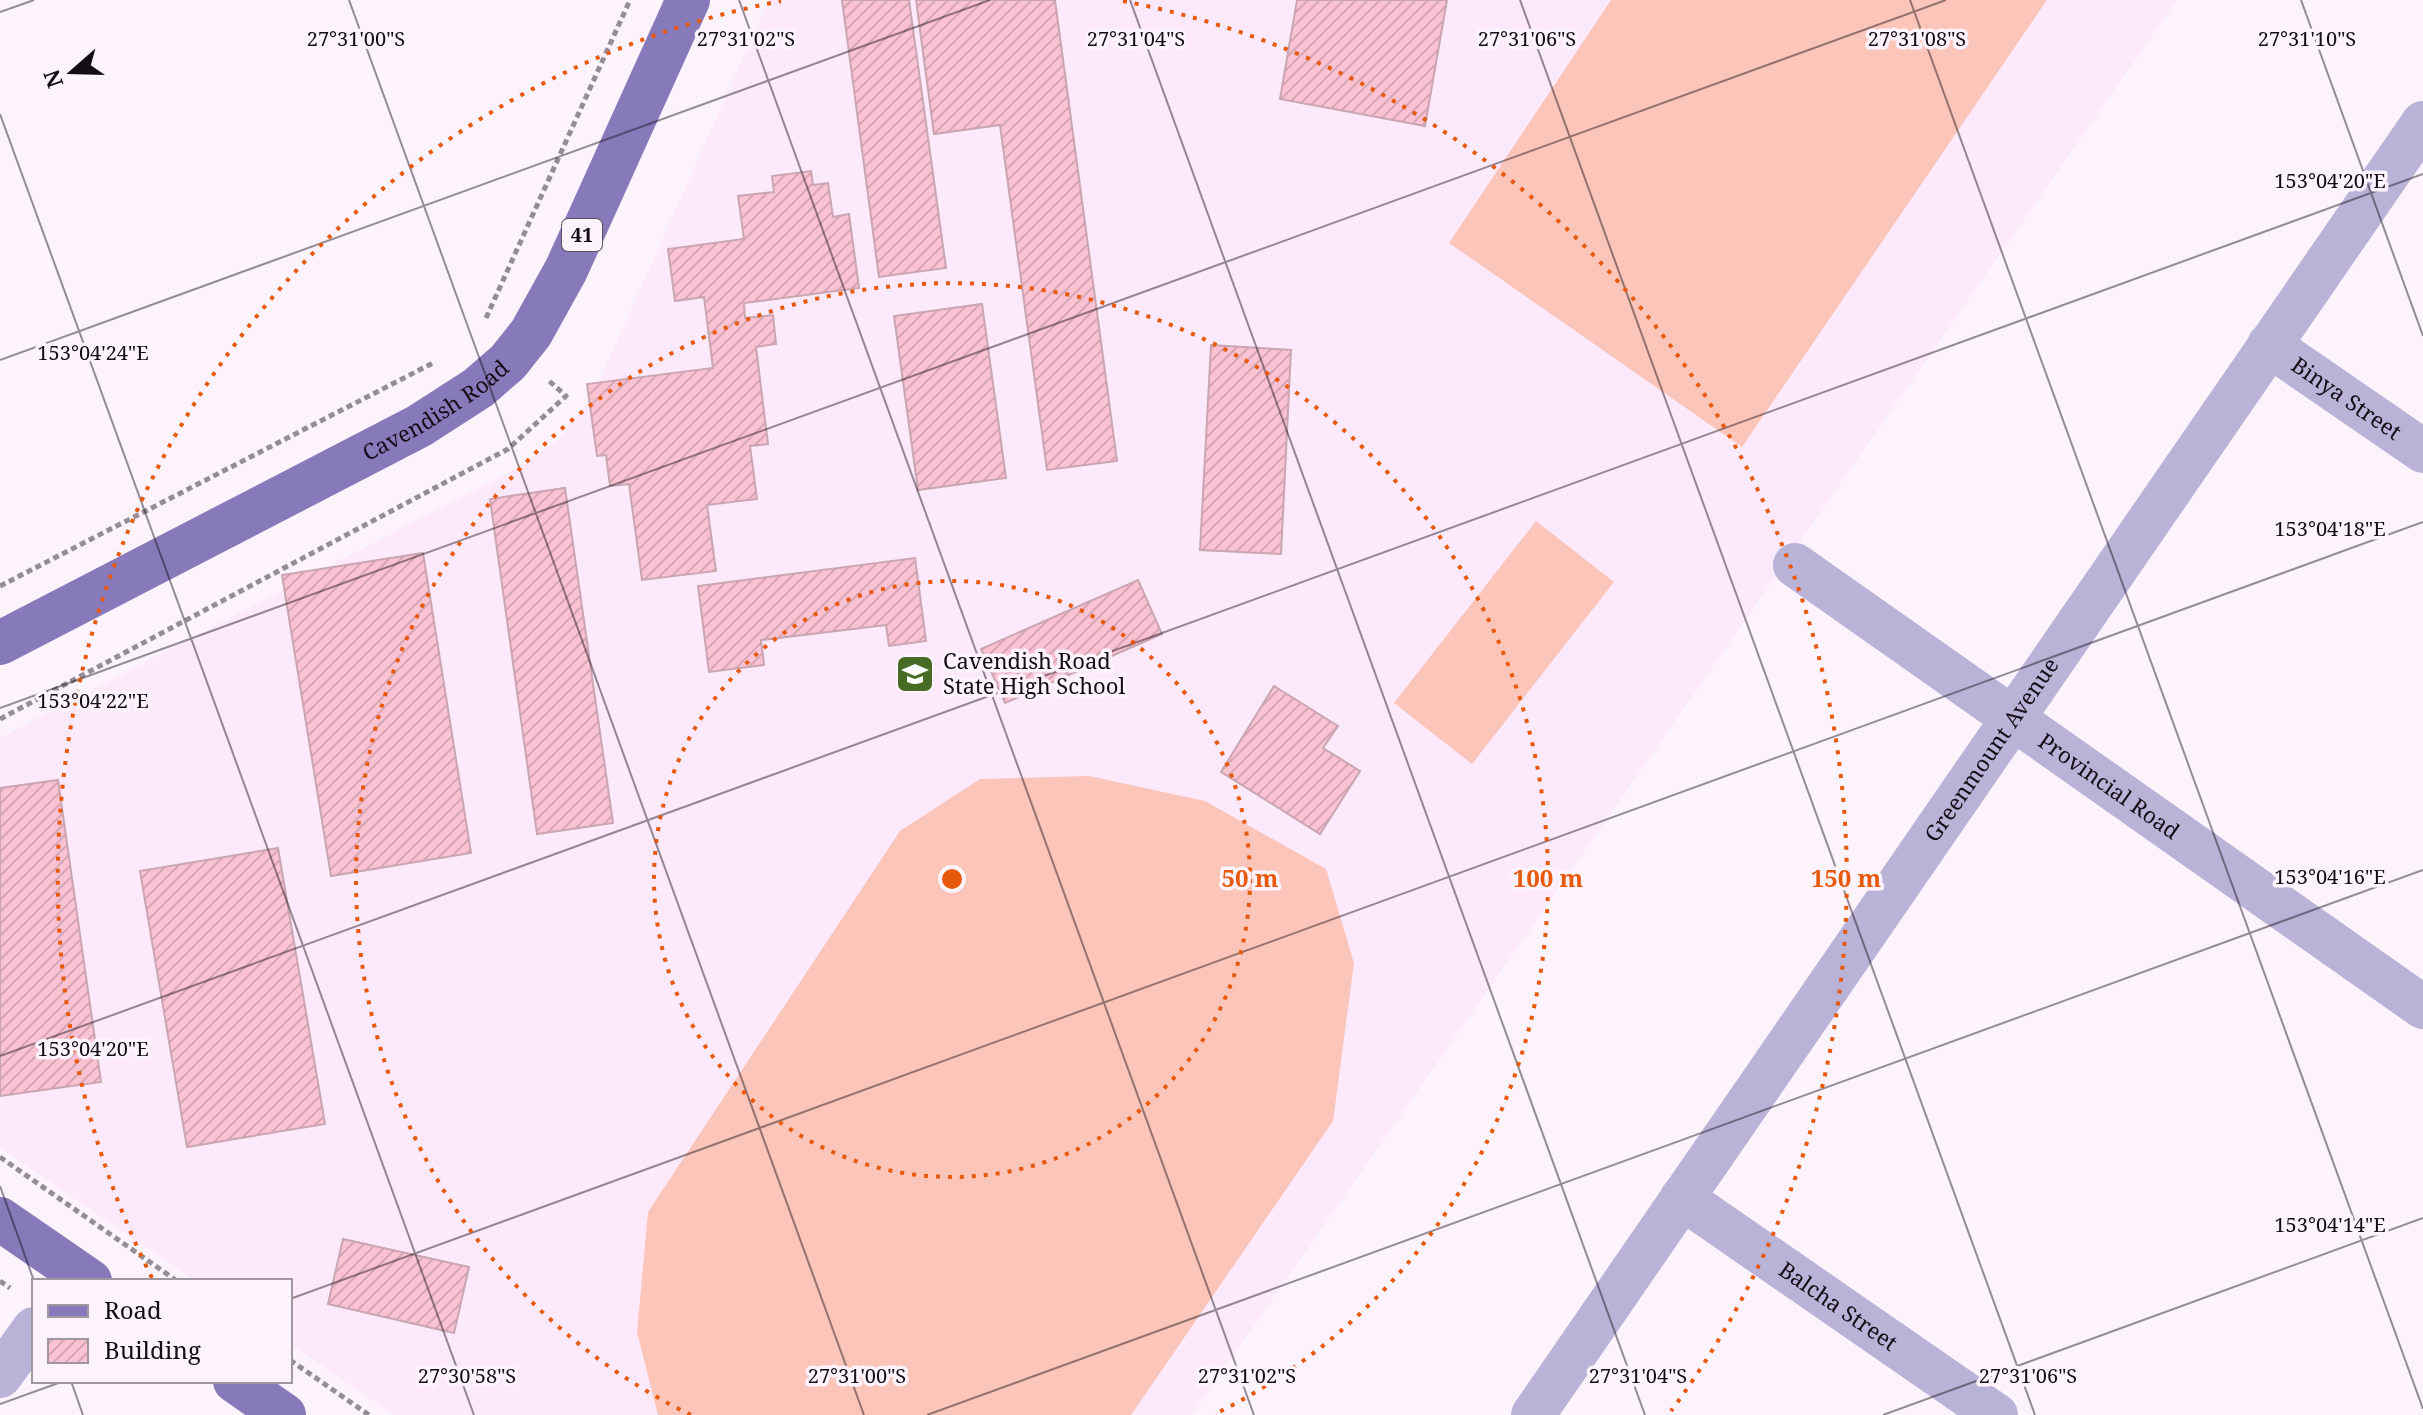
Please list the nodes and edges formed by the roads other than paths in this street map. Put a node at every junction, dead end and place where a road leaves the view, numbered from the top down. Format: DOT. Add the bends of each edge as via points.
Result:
graph roads {
  1 [pos="688,0"];
  2 [pos="2423,123"];
  3 [pos="2269,345"];
  4 [pos="2423,451"];
  5 [pos="1795,565"];
  6 [pos="0,643"];
  7 [pos="2013,717"];
  8 [pos="2423,1007"];
  9 [pos="1682,1198"];
  10 [pos="0,1219"];
  11 [pos="78,1278"];
  12 [pos="32,1332"];
  13 [pos="0,1376"];
  14 [pos="238,1383"];
  15 [pos="284,1415"];
  16 [pos="1533,1415"];
  17 [pos="1996,1415"];
  1 -- 6 [label="main road, Cavendish Road / 41" via="566,270 531,333 494,375 419,426"];
  2 -- 3 [label="street, Greenmount Avenue"];
  3 -- 4 [label="street, Binya Street"];
  3 -- 7 [label="street, Greenmount Avenue"];
  5 -- 7 [label="street, Provincial Road"];
  7 -- 8 [label="street, Provincial Road"];
  7 -- 9 [label="street, Greenmount Avenue"];
  9 -- 16 [label="street, Greenmount Avenue"];
  9 -- 17 [label="street, Balcha Street"];
  10 -- 11 [label="main road"];
  12 -- 13 [label="street"];
  14 -- 15 [label="main road"];
}
